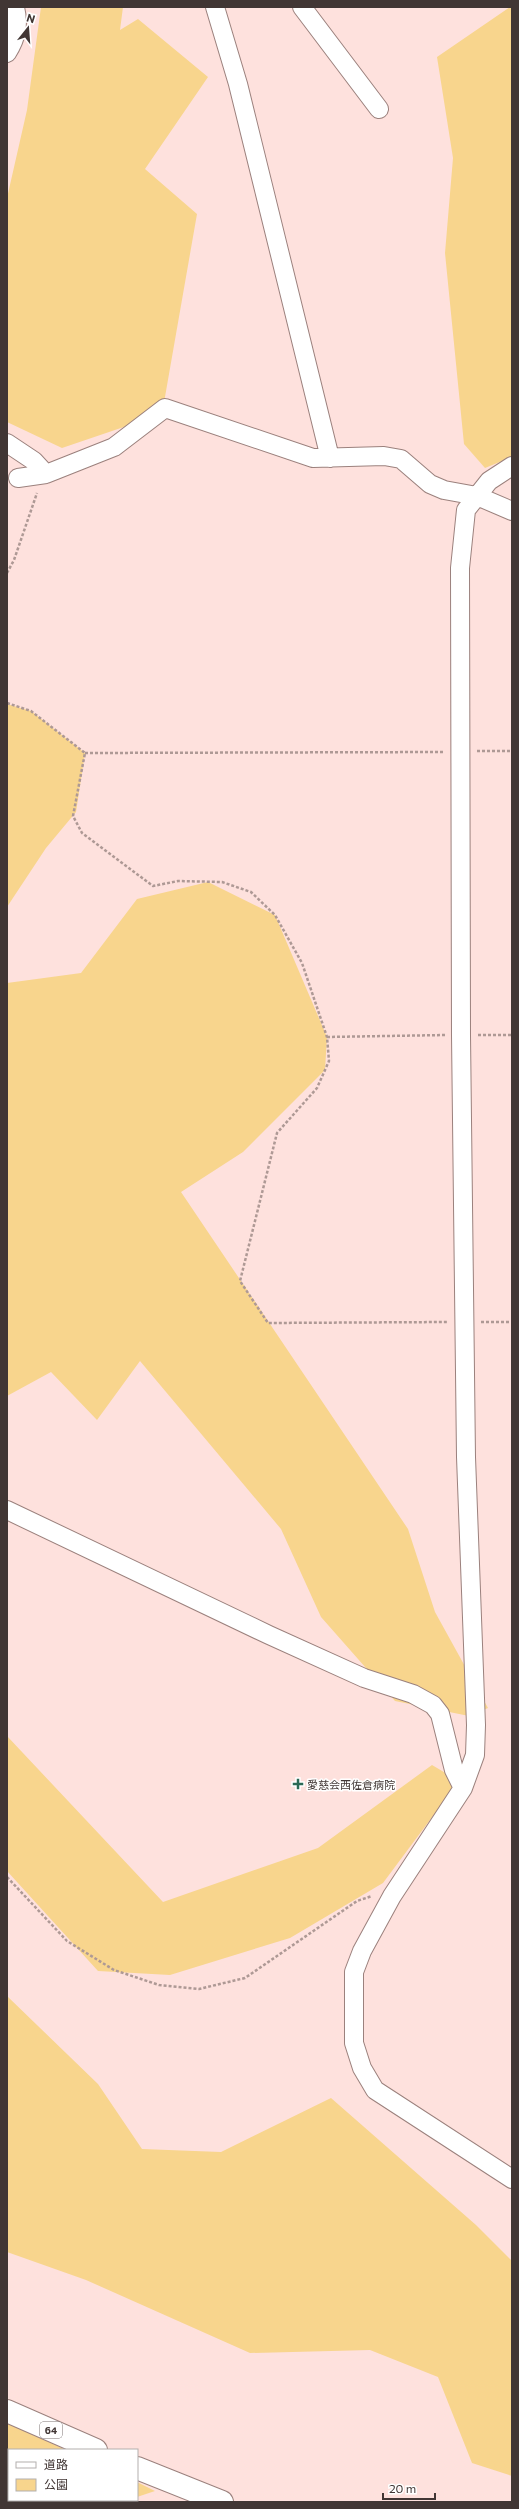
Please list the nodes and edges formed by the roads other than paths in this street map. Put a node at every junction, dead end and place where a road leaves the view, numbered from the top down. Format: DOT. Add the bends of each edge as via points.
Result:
graph roads {
  1 [pos="15,7"];
  2 [pos="215,7"];
  3 [pos="302,7"];
  4 [pos="7,53"];
  5 [pos="379,109"];
  6 [pos="7,443"];
  7 [pos="330,458"];
  8 [pos="512,466"];
  9 [pos="46,474"];
  10 [pos="18,478"];
  11 [pos="477,496"];
  12 [pos="512,511"];
  13 [pos="7,1510"];
  14 [pos="463,1788"];
  15 [pos="512,2179"];
  16 [pos="7,2411"];
  17 [pos="94,2449"];
  18 [pos="138,2468"];
  19 [pos="222,2502"];
  1 -- 4 [label="street" via="18,20 16,40"];
  2 -- 7 [label="street" via="238,84"];
  3 -- 5 [label="street"];
  6 -- 9 [label="street" via="34,461"];
  7 -- 9 [label="street" via="313,458 165,408 114,447"];
  7 -- 11 [label="street" via="384,456 401,460 430,484 444,490"];
  8 -- 11 [label="street" via="489,481"];
  9 -- 10 [label="street"];
  11 -- 12 [label="street"];
  11 -- 14 [label="street" via="466,510 462,529 460,568 464,1322 466,1464 476,1724 475,1755"];
  13 -- 14 [label="street" via="269,1635 364,1678 413,1694 433,1704 440,1714 454,1770"];
  14 -- 15 [label="street" via="392,1896 362,1951 354,1972 354,2043 362,2068 375,2090"];
  16 -- 17 [label="main road, 64"];
  18 -- 19 [label="main road"];
}
